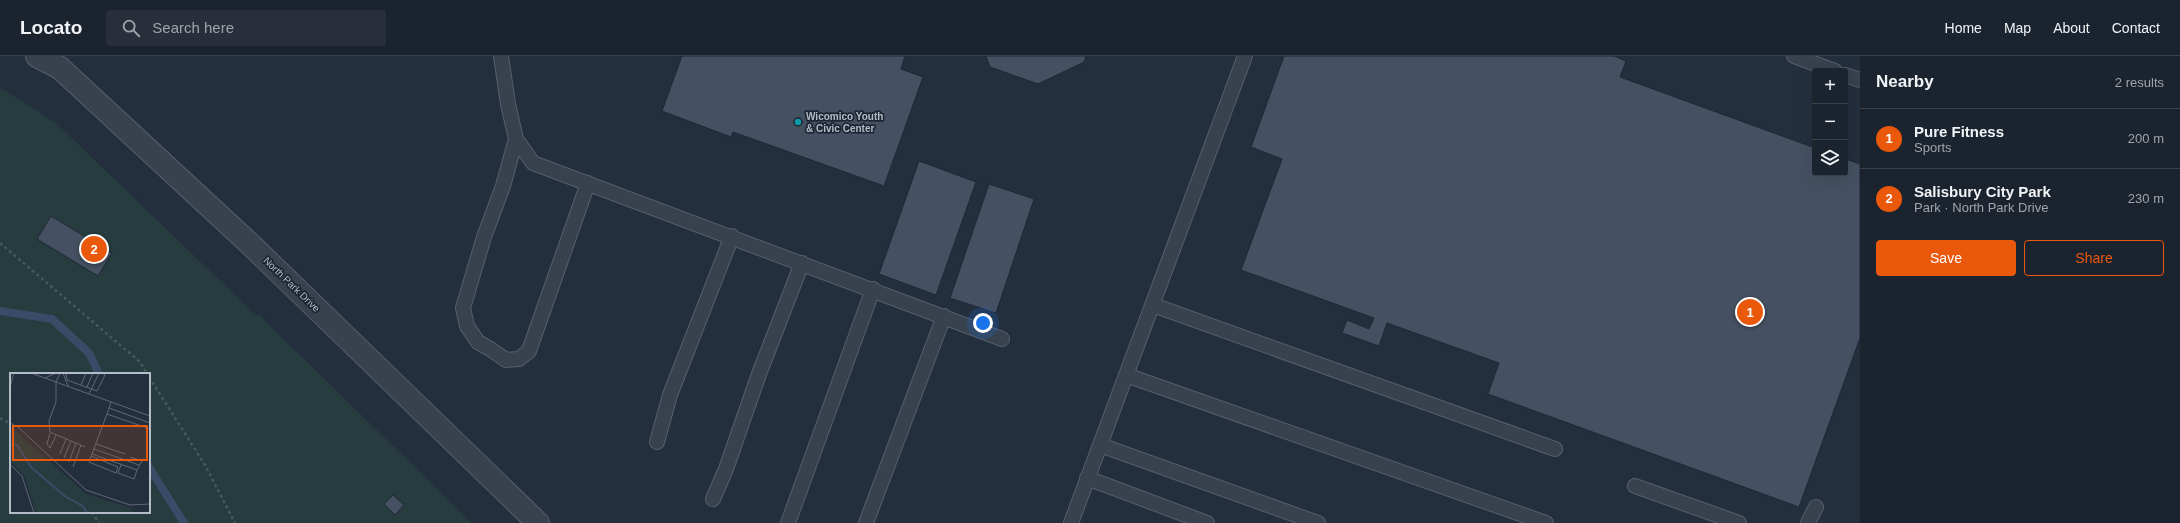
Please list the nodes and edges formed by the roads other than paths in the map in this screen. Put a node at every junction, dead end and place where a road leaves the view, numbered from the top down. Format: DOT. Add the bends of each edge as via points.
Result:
graph roads {
  1 [pos="37,56"];
  2 [pos="501,56"];
  3 [pos="1245,56"];
  4 [pos="1794,56"];
  5 [pos="1827,68"];
  6 [pos="1848,75"];
  7 [pos="1860,80"];
  8 [pos="516,139"];
  9 [pos="588,184"];
  10 [pos="732,236"];
  11 [pos="802,263"];
  12 [pos="873,290"];
  13 [pos="1153,305"];
  14 [pos="944,316"];
  15 [pos="1002,339"];
  16 [pos="1126,375"];
  17 [pos="657,442"];
  18 [pos="1100,445"];
  19 [pos="1555,449"];
  20 [pos="1087,478"];
  21 [pos="1635,486"];
  22 [pos="713,499"];
  23 [pos="1816,507"];
  24 [pos="538,523"];
  25 [pos="788,523"];
  26 [pos="866,523"];
  27 [pos="1070,523"];
  28 [pos="1207,523"];
  29 [pos="1318,523"];
  30 [pos="1546,523"];
  31 [pos="1739,523"];
  32 [pos="1808,523"];
  1 -- 24 [label="street, North Park Drive" via="60,68 251,245"];
  2 -- 8 [label="lane"];
  3 -- 13 [label="lane"];
  4 -- 5 [label="lane"];
  6 -- 7 [label="lane"];
  8 -- 9 [label="lane" via="533,163"];
  8 -- 9 [label="lane" via="463,308 467,326 478,342 506,360 519,359 529,351"];
  9 -- 10 [label="lane"];
  10 -- 11 [label="lane"];
  10 -- 17 [label="lane" via="670,395"];
  11 -- 12 [label="lane"];
  11 -- 22 [label="lane"];
  12 -- 14 [label="lane"];
  12 -- 25 [label="lane"];
  13 -- 16 [label="lane"];
  13 -- 19 [label="lane"];
  14 -- 15 [label="lane"];
  14 -- 26 [label="lane"];
  16 -- 18 [label="lane"];
  16 -- 30 [label="lane"];
  18 -- 20 [label="lane"];
  18 -- 29 [label="lane"];
  20 -- 27 [label="lane"];
  20 -- 28 [label="lane"];
  21 -- 31 [label="lane"];
  23 -- 32 [label="lane"];
}
